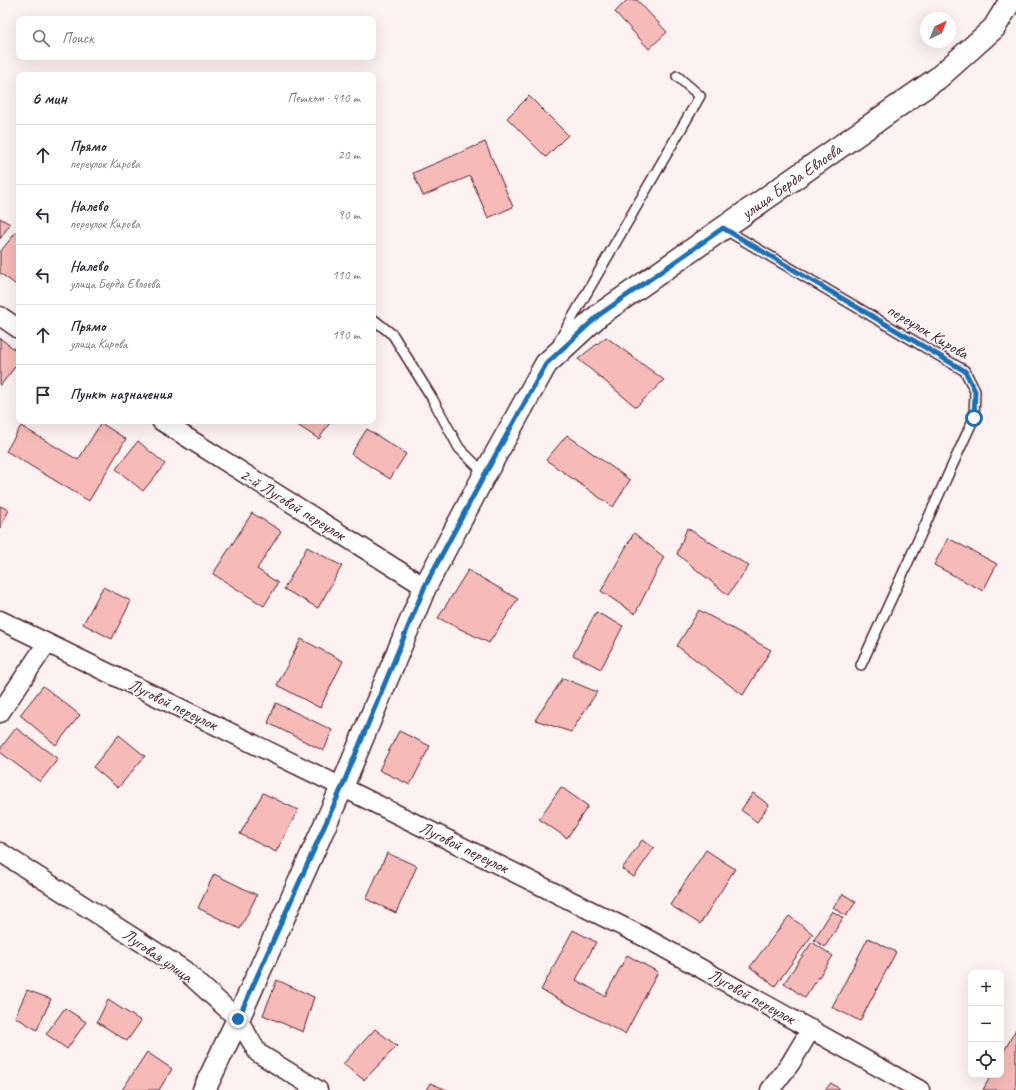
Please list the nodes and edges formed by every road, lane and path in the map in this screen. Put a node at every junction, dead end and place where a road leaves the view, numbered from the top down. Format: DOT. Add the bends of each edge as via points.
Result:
graph roads {
  1 [pos="1011,0"];
  2 [pos="677,76"];
  3 [pos="723,228"];
  4 [pos="0,316"];
  5 [pos="376,321"];
  6 [pos="16,327"];
  7 [pos="546,364"];
  8 [pos="166,424"];
  9 [pos="485,474"];
  10 [pos="425,586"];
  11 [pos="0,620"];
  12 [pos="47,642"];
  13 [pos="861,665"];
  14 [pos="0,713"];
  15 [pos="342,787"];
  16 [pos="0,852"];
  17 [pos="238,1019"];
  18 [pos="811,1029"];
  19 [pos="204,1090"];
  20 [pos="318,1090"];
  21 [pos="770,1090"];
  22 [pos="920,1090"];
  1 -- 3 [label="street, улица Берда Евлоева" via="994,28 938,78"];
  2 -- 7 [label="lane" via="700,96"];
  3 -- 7 [label="street, улица Берда Евлоева" via="599,315"];
  3 -- 13 [label="lane, переулок Кирова" via="965,371 975,391 974,418"];
  4 -- 6 [label="street"];
  5 -- 9 [label="lane" via="393,335 460,448"];
  7 -- 9 [label="street, улица Берда Евлоева"];
  8 -- 10 [label="street, 2-й Луговой переулок"];
  9 -- 10 [label="street, улица Берда Евлоева"];
  10 -- 15 [label="street, улица Берда Евлоева"];
  11 -- 12 [label="street, Луговой переулок"];
  12 -- 14 [label="street"];
  12 -- 15 [label="street, Луговой переулок"];
  15 -- 17 [label="street, улица Берда Евлоева"];
  15 -- 18 [label="street, Луговой переулок" via="644,937"];
  16 -- 17 [label="street, Луговая улица" via="183,969"];
  17 -- 19 [label="street, улица Берда Евлоева"];
  17 -- 20 [label="street, Луговая улица" via="258,1053"];
  18 -- 21 [label="street" via="790,1064"];
  18 -- 22 [label="street, Луговой переулок"];
}
